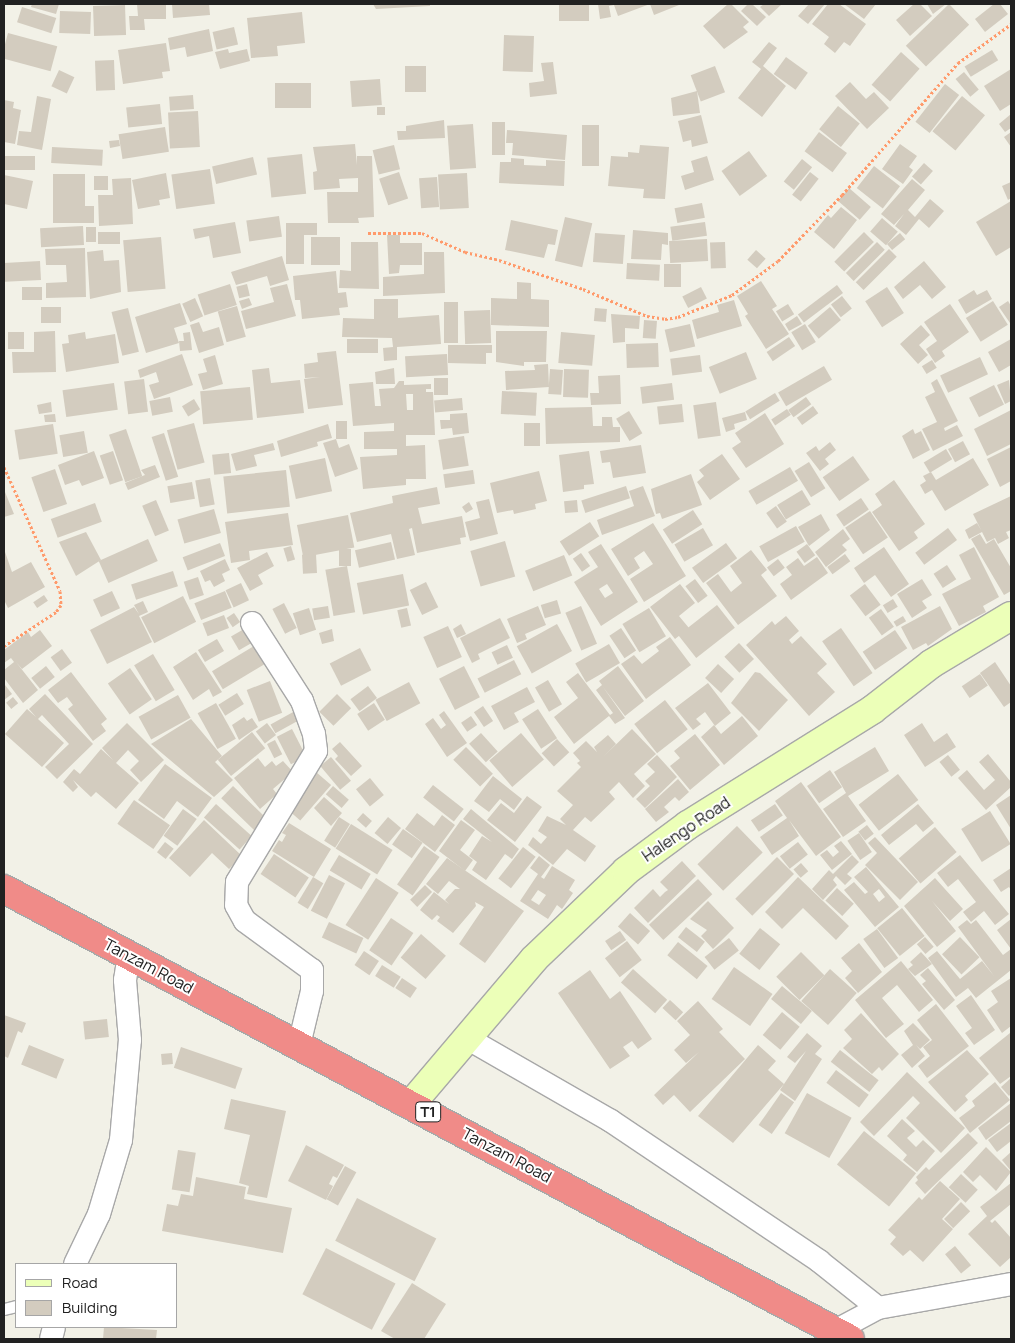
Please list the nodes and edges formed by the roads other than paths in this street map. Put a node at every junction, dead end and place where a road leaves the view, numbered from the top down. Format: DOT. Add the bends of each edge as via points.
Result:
graph roads {
  1 [pos="1011,616"];
  2 [pos="252,623"];
  3 [pos="4,889"];
  4 [pos="129,956"];
  5 [pos="466,1037"];
  6 [pos="299,1045"];
  7 [pos="412,1104"];
  8 [pos="75,1263"];
  9 [pos="1011,1284"];
  10 [pos="878,1308"];
  11 [pos="843,1335"];
  1 -- 5 [label="street, Halengo Road" via="931,664 872,710 688,825 626,871 534,959"];
  2 -- 6 [label="street" via="302,701 314,734 316,752 238,882 236,905 245,921 312,970 312,991"];
  3 -- 4 [label="highway, Tanzam Road / T1"];
  4 -- 6 [label="highway, Tanzam Road / T1"];
  4 -- 8 [label="street" via="125,980 130,1040 121,1140 99,1214"];
  5 -- 7 [label="street, Halengo Road"];
  5 -- 10 [label="street" via="619,1126 819,1261"];
  6 -- 7 [label="highway, Tanzam Road / T1"];
  7 -- 11 [label="highway, Tanzam Road / T1"];
  9 -- 10 [label="street"];
  10 -- 11 [label="street"];
}
